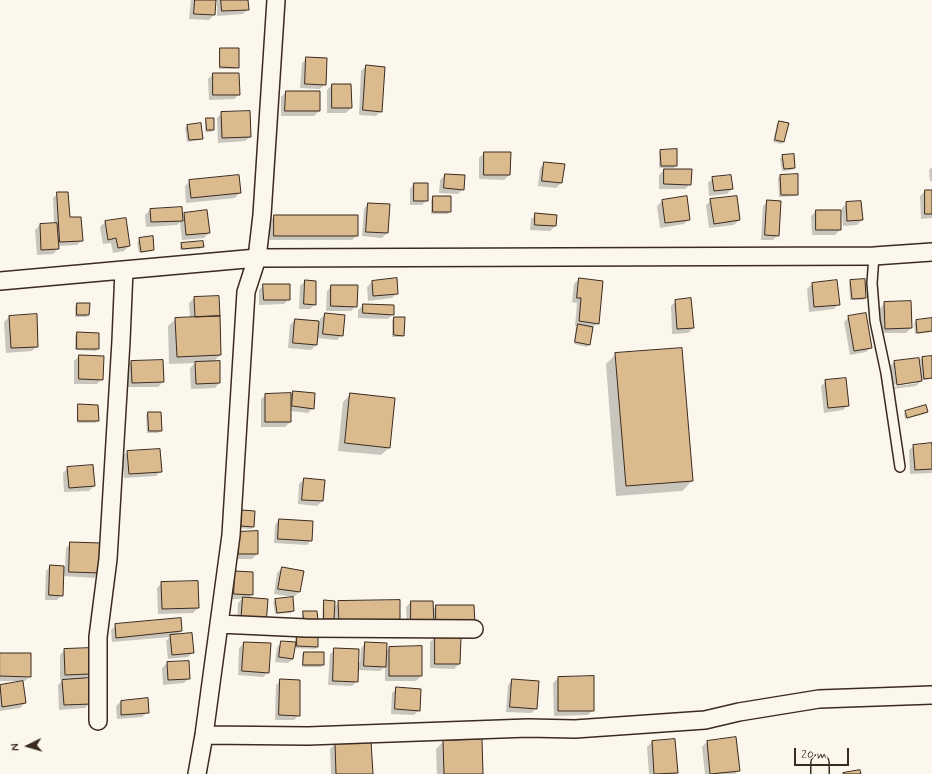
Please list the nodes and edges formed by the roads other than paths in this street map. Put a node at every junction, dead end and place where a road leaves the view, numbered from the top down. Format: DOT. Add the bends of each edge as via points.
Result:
graph roads {
  1 [pos="276,0"];
  2 [pos="932,252"];
  3 [pos="874,256"];
  4 [pos="257,258"];
  5 [pos="124,270"];
  6 [pos="0,282"];
  7 [pos="900,467"];
  8 [pos="219,624"];
  9 [pos="474,629"];
  10 [pos="932,695"];
  11 [pos="98,721"];
  12 [pos="204,735"];
  13 [pos="197,774"];
  1 -- 4 [label="street"];
  2 -- 3 [label="street"];
  3 -- 4 [label="street"];
  3 -- 7 [label="lane" via="872,283 875,321 886,373"];
  4 -- 5 [label="street"];
  4 -- 8 [label="street" via="246,292 231,535"];
  5 -- 6 [label="street"];
  5 -- 11 [label="street" via="108,559 98,637"];
  8 -- 9 [label="street" via="306,628"];
  8 -- 12 [label="street"];
  10 -- 12 [label="street" via="819,699 705,720 575,729 528,728 308,736"];
  12 -- 13 [label="street"];
}
